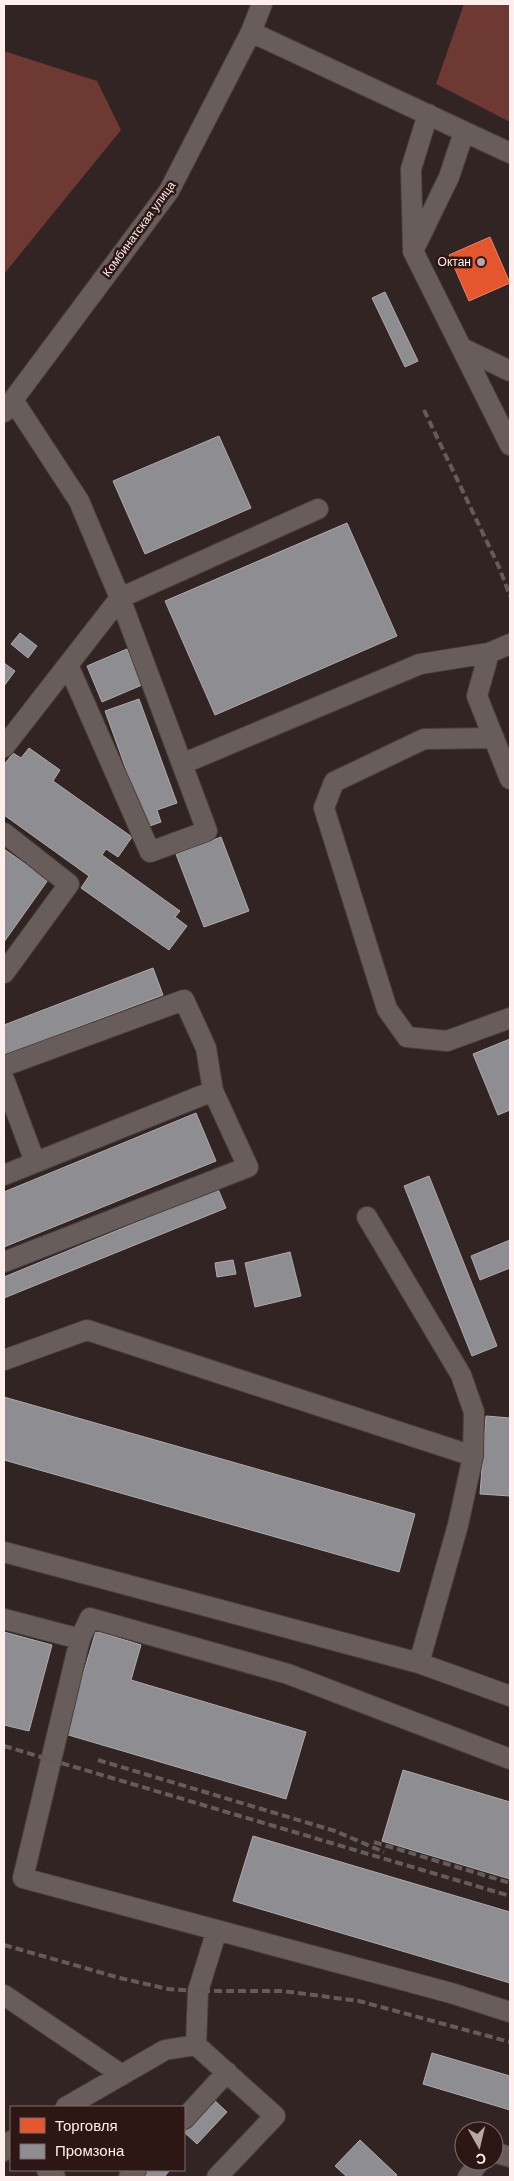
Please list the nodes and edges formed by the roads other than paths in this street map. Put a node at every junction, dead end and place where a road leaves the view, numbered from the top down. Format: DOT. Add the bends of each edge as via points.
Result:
graph roads {
  1 [pos="262,4"];
  2 [pos="251,32"];
  3 [pos="428,114"];
  4 [pos="464,132"];
  5 [pos="510,154"];
  6 [pos="414,251"];
  7 [pos="462,348"];
  8 [pos="510,371"];
  9 [pos="8,406"];
  10 [pos="510,446"];
  11 [pos="318,509"];
  12 [pos="120,598"];
  13 [pos="510,644"];
  14 [pos="489,653"];
  15 [pos="68,665"];
  16 [pos="494,738"];
  17 [pos="4,746"];
  18 [pos="182,764"];
  19 [pos="510,779"];
  20 [pos="4,833"];
  21 [pos="4,974"];
  22 [pos="510,1018"];
  23 [pos="4,1066"];
  24 [pos="4,1080"];
  25 [pos="213,1091"];
  26 [pos="35,1162"];
  27 [pos="4,1175"];
  28 [pos="367,1217"];
  29 [pos="4,1262"];
  30 [pos="4,1360"];
  31 [pos="472,1456"];
  32 [pos="4,1552"];
  33 [pos="4,1619"];
  34 [pos="80,1639"];
  35 [pos="419,1662"];
  36 [pos="510,1696"];
  37 [pos="510,1759"];
  38 [pos="217,1930"];
  39 [pos="4,1995"];
  40 [pos="510,2012"];
  41 [pos="196,2045"];
  42 [pos="227,2072"];
  43 [pos="122,2074"];
  44 [pos="68,2106"];
  45 [pos="185,2118"];
  46 [pos="217,2177"];
  1 -- 2 [label="street, Комбинатская улица"];
  2 -- 3 [label="street"];
  2 -- 9 [label="street, Комбинатская улица" via="169,191"];
  3 -- 4 [label="street"];
  3 -- 6 [label="street" via="410,169"];
  4 -- 5 [label="street"];
  4 -- 6 [label="street" via="448,177"];
  6 -- 7 [label="street"];
  7 -- 8 [label="street"];
  7 -- 10 [label="street"];
  9 -- 12 [label="street" via="79,501"];
  11 -- 12 [label="street"];
  12 -- 15 [label="street"];
  12 -- 18 [label="street"];
  13 -- 14 [label="street"];
  14 -- 16 [label="street" via="477,696"];
  14 -- 18 [label="street" via="420,664"];
  15 -- 17 [label="street"];
  15 -- 18 [label="street" via="150,852 207,831"];
  16 -- 19 [label="street"];
  16 -- 22 [label="street" via="424,739 334,782 324,808 387,1009 407,1038 447,1041"];
  20 -- 21 [label="street" via="69,884"];
  23 -- 25 [label="street" via="184,1000 206,1048"];
  24 -- 26 [label="street"];
  25 -- 26 [label="street"];
  25 -- 29 [label="street" via="248,1167"];
  26 -- 27 [label="street"];
  28 -- 31 [label="street" via="461,1375 474,1412"];
  30 -- 31 [label="street" via="87,1330"];
  31 -- 35 [label="street" via="458,1525"];
  32 -- 35 [label="street"];
  33 -- 34 [label="street"];
  34 -- 37 [label="street" via="90,1618 288,1674"];
  34 -- 38 [label="street" via="23,1878"];
  35 -- 36 [label="street"];
  38 -- 40 [label="street"];
  38 -- 41 [label="street" via="198,1991"];
  39 -- 43 [label="street"];
  41 -- 42 [label="street"];
  41 -- 43 [label="street" via="165,2050"];
  42 -- 45 [label="street"];
  42 -- 46 [label="street" via="275,2116"];
  43 -- 44 [label="street"];
}
